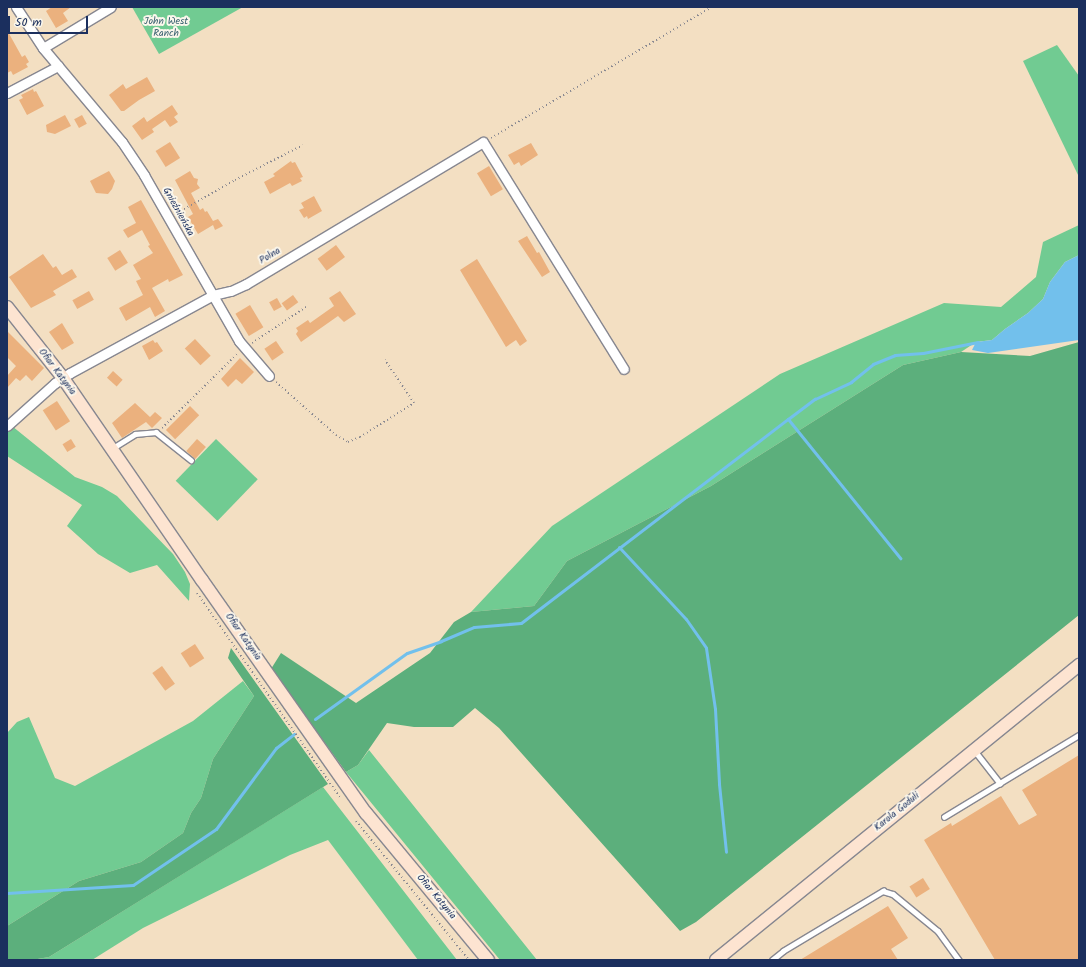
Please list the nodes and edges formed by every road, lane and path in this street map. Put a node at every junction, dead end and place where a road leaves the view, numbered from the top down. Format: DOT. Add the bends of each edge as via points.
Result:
graph roads {
  1 [pos="16,7"];
  2 [pos="111,7"];
  3 [pos="712,7"];
  4 [pos="43,48"];
  5 [pos="58,66"];
  6 [pos="7,93"];
  7 [pos="483,142"];
  8 [pos="303,145"];
  9 [pos="168,218"];
  10 [pos="213,295"];
  11 [pos="7,307"];
  12 [pos="306,307"];
  13 [pos="245,348"];
  14 [pos="385,360"];
  15 [pos="624,370"];
  16 [pos="269,376"];
  17 [pos="63,378"];
  18 [pos="7,426"];
  19 [pos="156,432"];
  20 [pos="113,449"];
  21 [pos="191,460"];
  22 [pos="1079,665"];
  23 [pos="1079,735"];
  24 [pos="974,750"];
  25 [pos="1000,783"];
  26 [pos="944,817"];
  27 [pos="488,960"];
  28 [pos="716,960"];
  29 [pos="772,960"];
  30 [pos="958,960"];
  1 -- 4 [label="street, Gnieźnieńska"];
  2 -- 4 [label="street"];
  3 -- 7 [label="path"];
  4 -- 5 [label="street, Gnieźnieńska"];
  5 -- 6 [label="street"];
  5 -- 9 [label="street, Gnieźnieńska" via="122,142"];
  7 -- 10 [label="street, Polna" via="246,284"];
  7 -- 15 [label="street"];
  8 -- 9 [label="path"];
  9 -- 10 [label="street, Gnieźnieńska"];
  10 -- 13 [label="street, Gnieźnieńska"];
  10 -- 17 [label="street, Polna"];
  11 -- 17 [label="street, Ofiar Katynia"];
  12 -- 13 [label="path"];
  13 -- 16 [label="street, Gnieźnieńska"];
  13 -- 19 [label="path"];
  14 -- 16 [label="path" via="414,403 348,442 336,435"];
  17 -- 18 [label="street, Polna"];
  17 -- 20 [label="street, Ofiar Katynia"];
  19 -- 20 [label="lane" via="134,434"];
  19 -- 21 [label="lane"];
  20 -- 27 [label="street, Ofiar Katynia" via="366,813"];
  22 -- 24 [label="street, Karola Goduli"];
  23 -- 25 [label="lane"];
  24 -- 25 [label="lane"];
  24 -- 28 [label="street, Karola Goduli"];
  25 -- 26 [label="lane"];
  29 -- 30 [label="lane" via="883,891 893,894 938,931"];
}
